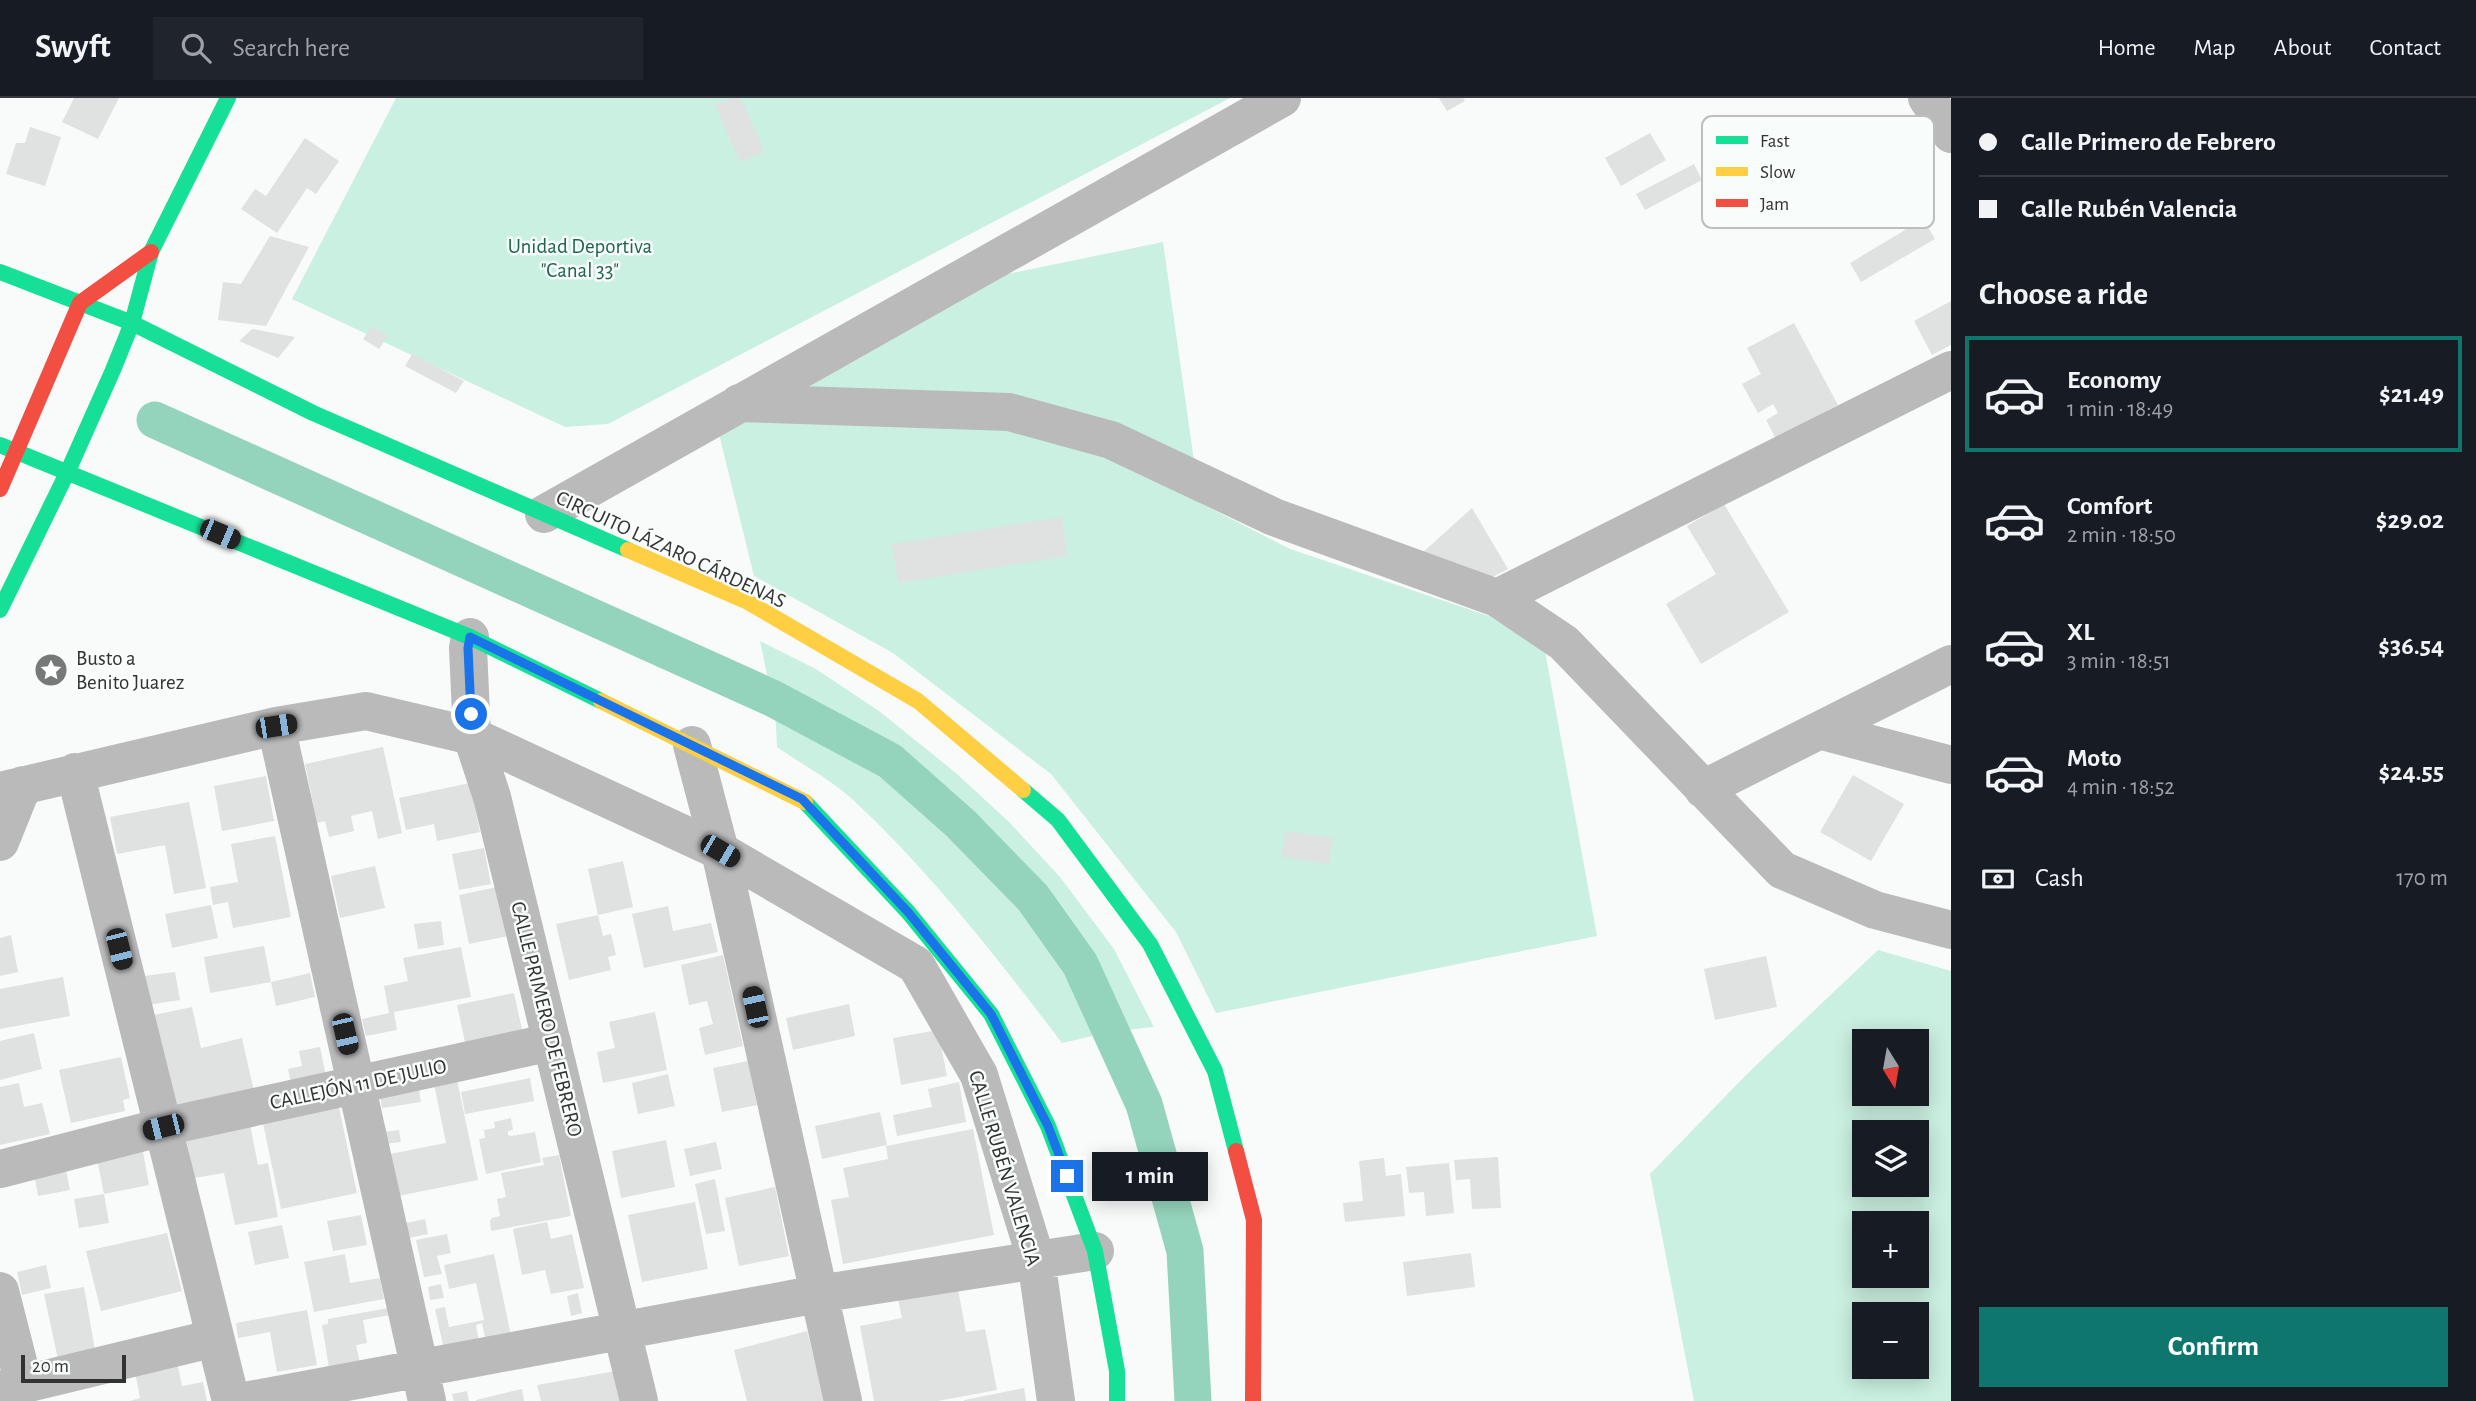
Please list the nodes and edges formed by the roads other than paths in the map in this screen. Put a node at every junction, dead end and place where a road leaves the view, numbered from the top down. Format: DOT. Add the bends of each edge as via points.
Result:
graph roads {
  1 [pos="228,98"];
  2 [pos="1282,98"];
  3 [pos="1927,98"];
  4 [pos="1951,134"];
  5 [pos="151,252"];
  6 [pos="0,272"];
  7 [pos="80,303"];
  8 [pos="132,323"];
  9 [pos="1951,370"];
  10 [pos="739,403"];
  11 [pos="0,445"];
  12 [pos="20,446"];
  13 [pos="71,464"];
  14 [pos="0,489"];
  15 [pos="544,514"];
  16 [pos="1497,598"];
  17 [pos="0,610"];
  18 [pos="470,637"];
  19 [pos="1951,664"];
  20 [pos="276,726"];
  21 [pos="1822,731"];
  22 [pos="472,736"];
  23 [pos="691,745"];
  24 [pos="1951,765"];
  25 [pos="75,772"];
  26 [pos="12,788"];
  27 [pos="1703,789"];
  28 [pos="0,842"];
  29 [pos="720,851"];
  30 [pos="1951,930"];
  31 [pos="552,1042"];
  32 [pos="356,1085"];
  33 [pos="163,1127"];
  34 [pos="0,1169"];
  35 [pos="1095,1251"];
  36 [pos="1036,1259"];
  37 [pos="0,1291"];
  38 [pos="818,1294"];
  39 [pos="622,1329"];
  40 [pos="215,1338"];
  41 [pos="423,1385"];
  42 [pos="12,1387"];
  43 [pos="231,1401"];
  44 [pos="245,1401"];
  45 [pos="639,1401"];
  46 [pos="844,1401"];
  47 [pos="1056,1401"];
  48 [pos="1116,1401"];
  49 [pos="1253,1401"];
  1 -- 5 [label="street"];
  2 -- 10 [label="street"];
  3 -- 4 [label="street"];
  5 -- 7 [label="street"];
  5 -- 8 [label="street"];
  6 -- 7 [label="street, CIRCUITO LÁZARO CÁRDENAS"];
  7 -- 8 [label="street, CIRCUITO LÁZARO CÁRDENAS"];
  7 -- 12 [label="street"];
  8 -- 13 [label="street"];
  8 -- 15 [label="street, CIRCUITO LÁZARO CÁRDENAS" via="313,412"];
  9 -- 16 [label="street"];
  10 -- 15 [label="street"];
  10 -- 16 [label="street" via="1009,412 1111,440 1274,517"];
  11 -- 12 [label="street, CALLE RUBÉN VALENCIA"];
  12 -- 13 [label="street, CALLE RUBÉN VALENCIA"];
  12 -- 14 [label="street"];
  13 -- 17 [label="street"];
  13 -- 18 [label="street, CALLE RUBÉN VALENCIA"];
  15 -- 49 [label="street, CIRCUITO LÁZARO CÁRDENAS" via="748,602 918,701 1058,820 1150,944 1216,1072 1254,1220"];
  16 -- 27 [label="street" via="1564,643"];
  18 -- 22 [label="street, CALLE PRIMERO DE FEBRERO"];
  18 -- 23 [label="street, CALLE RUBÉN VALENCIA"];
  19 -- 21 [label="street"];
  20 -- 22 [label="street, CALLE RUBÉN VALENCIA" via="366,711"];
  20 -- 25 [label="street, CALLE RUBÉN VALENCIA"];
  20 -- 32 [label="street"];
  21 -- 24 [label="street"];
  21 -- 27 [label="street"];
  22 -- 29 [label="street, CALLE RUBÉN VALENCIA"];
  22 -- 31 [label="street, CALLE PRIMERO DE FEBRERO" via="492,797"];
  23 -- 29 [label="street"];
  23 -- 35 [label="street, CALLE RUBÉN VALENCIA" via="802,799 908,912 991,1014 1048,1126"];
  25 -- 26 [label="street, CALLE RUBÉN VALENCIA"];
  25 -- 33 [label="street"];
  26 -- 28 [label="street"];
  27 -- 30 [label="street" via="1782,870 1875,910"];
  29 -- 36 [label="street, CALLE RUBÉN VALENCIA" via="916,965 979,1075"];
  29 -- 38 [label="street"];
  31 -- 32 [label="street, CALLEJÓN 11 DE JULIO"];
  31 -- 39 [label="street, CALLE PRIMERO DE FEBRERO"];
  32 -- 33 [label="street, CALLEJÓN 11 DE JULIO"];
  32 -- 41 [label="street"];
  33 -- 34 [label="street, CALLEJÓN 11 DE JULIO"];
  33 -- 40 [label="street"];
  35 -- 36 [label="street"];
  35 -- 48 [label="street, CALLE RUBÉN VALENCIA" via="1117,1371"];
  36 -- 38 [label="street"];
  36 -- 47 [label="street, CALLE RUBÉN VALENCIA"];
  37 -- 42 [label="street"];
  38 -- 39 [label="street"];
  38 -- 46 [label="street"];
  39 -- 41 [label="street"];
  39 -- 45 [label="street, CALLE PRIMERO DE FEBRERO"];
  40 -- 42 [label="street"];
  40 -- 43 [label="street"];
  41 -- 44 [label="street"];
}
